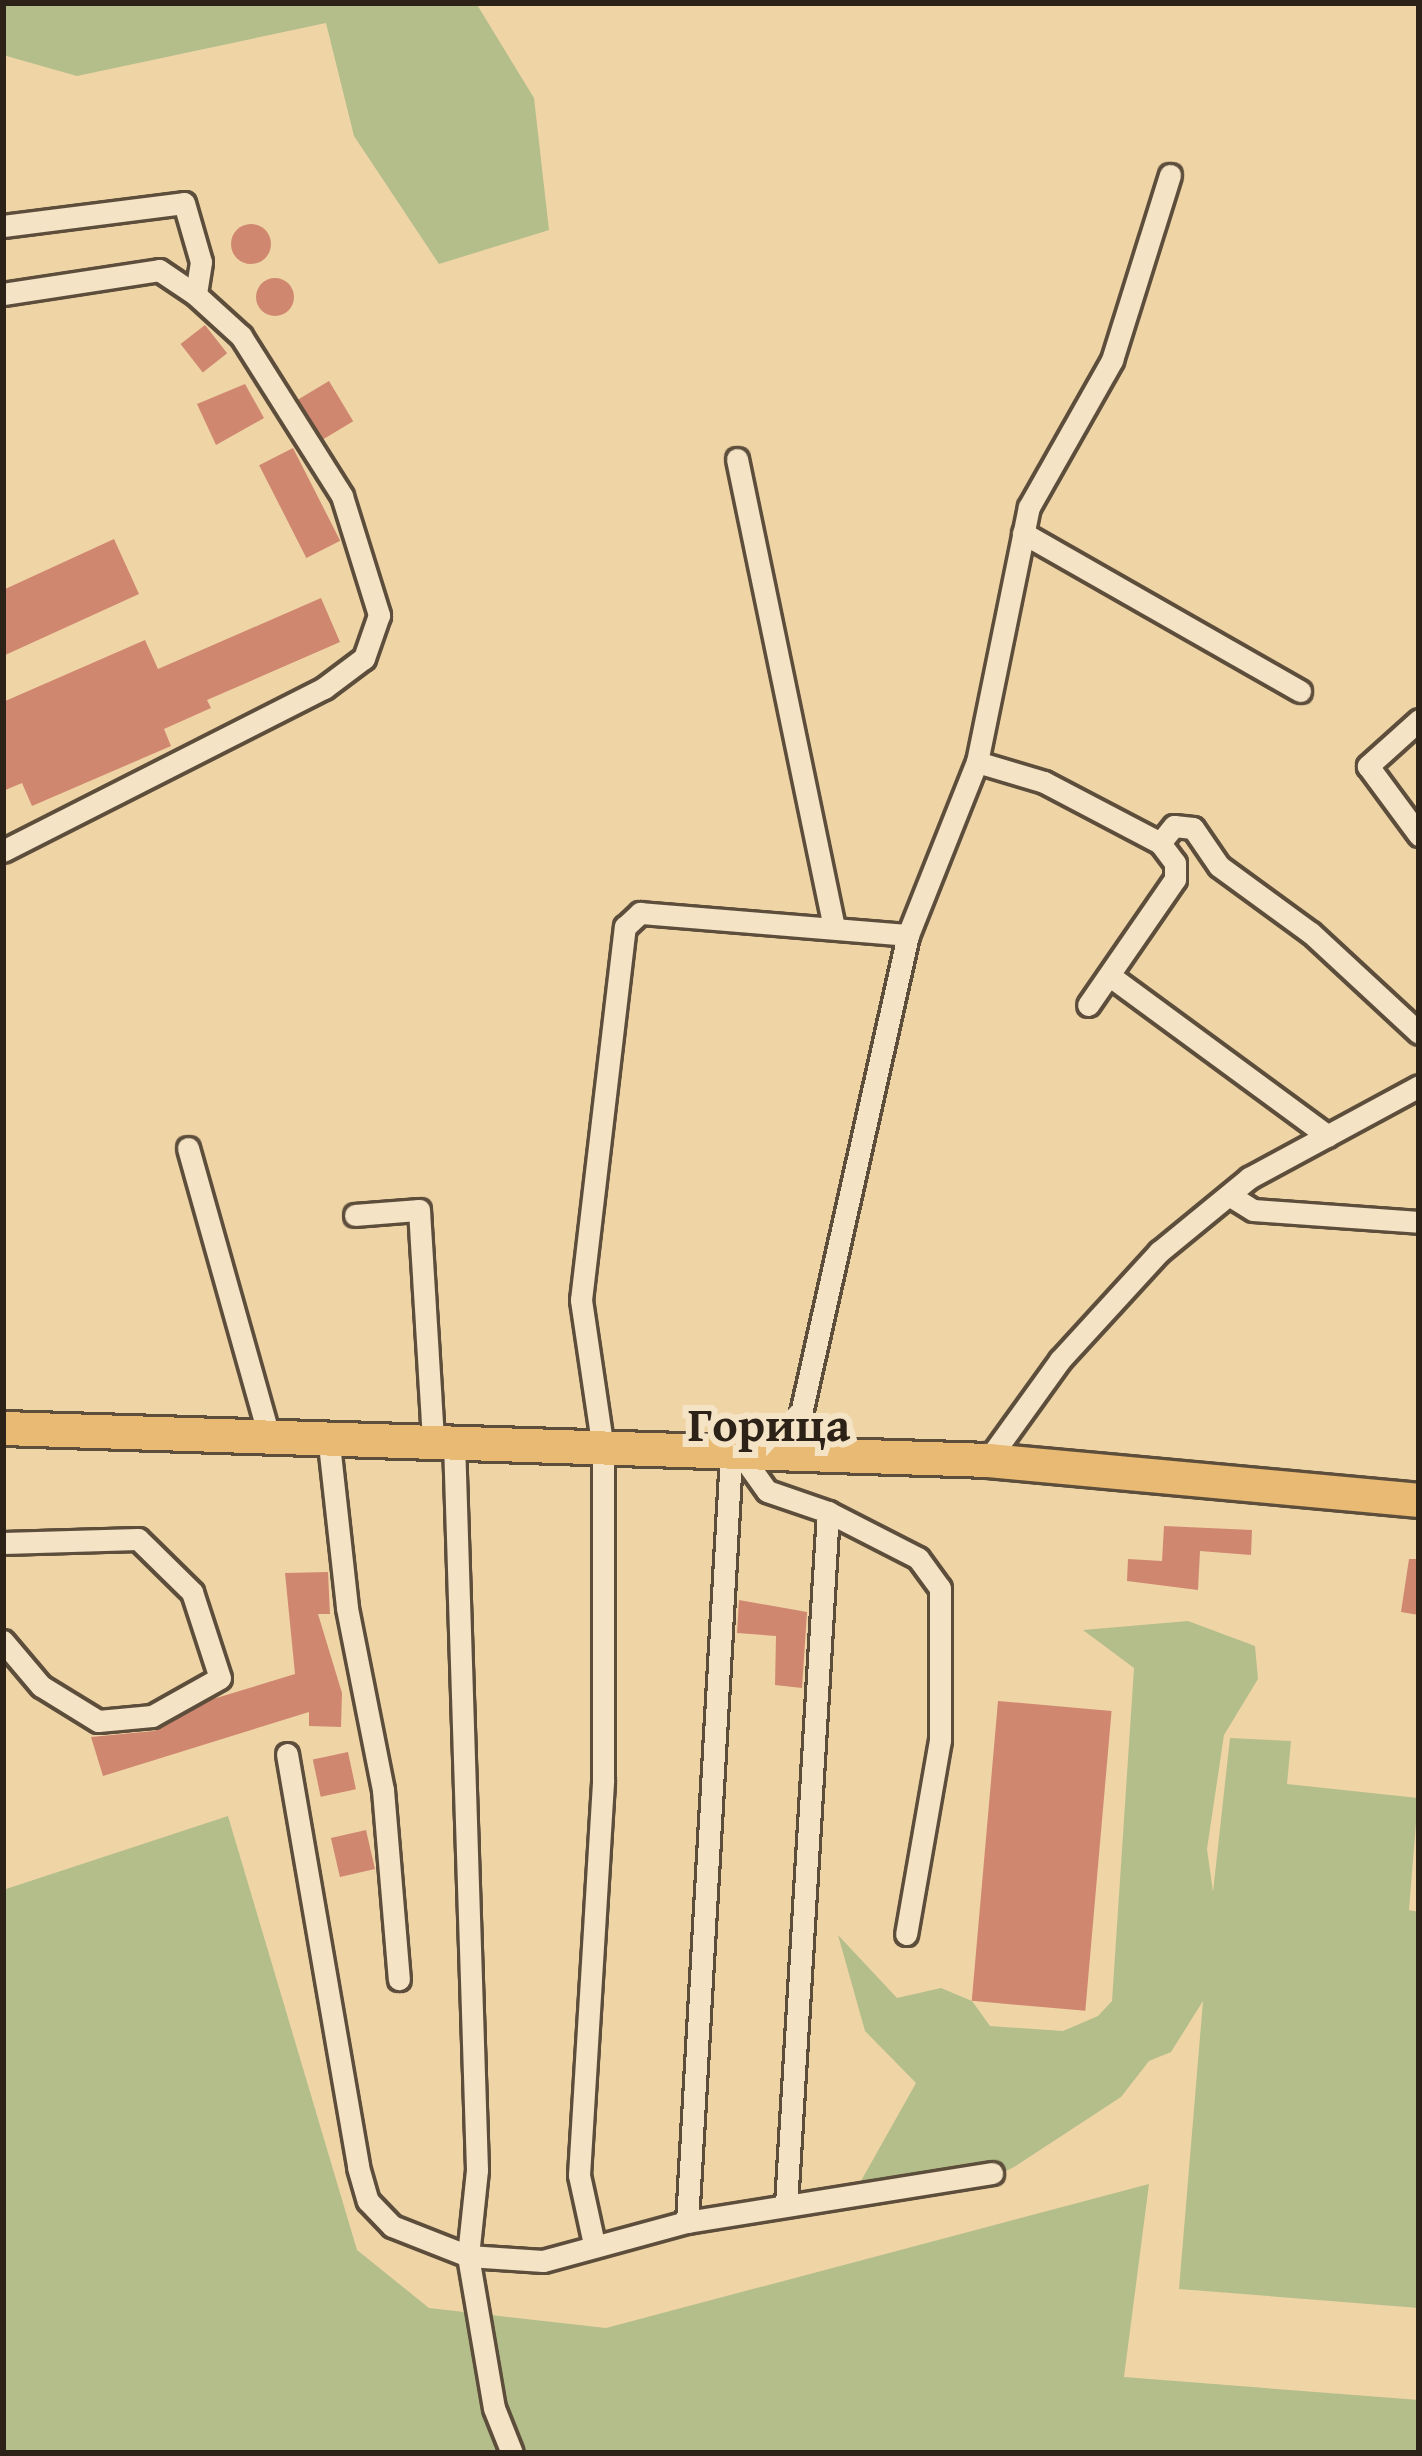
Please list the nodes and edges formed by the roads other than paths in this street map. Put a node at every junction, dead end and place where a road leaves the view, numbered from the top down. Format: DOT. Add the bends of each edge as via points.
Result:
graph roads {
  1 [pos="1170,175"];
  2 [pos="3,226"];
  3 [pos="3,294"];
  4 [pos="196,295"];
  5 [pos="737,459"];
  6 [pos="1024,533"];
  7 [pos="1300,691"];
  8 [pos="1419,720"];
  9 [pos="977,762"];
  10 [pos="1419,835"];
  11 [pos="1160,843"];
  12 [pos="3,851"];
  13 [pos="834,927"];
  14 [pos="908,935"];
  15 [pos="1110,976"];
  16 [pos="1088,1006"];
  17 [pos="1419,1033"];
  18 [pos="1419,1086"];
  19 [pos="1328,1136"];
  20 [pos="188,1148"];
  21 [pos="1229,1195"];
  22 [pos="355,1215"];
  23 [pos="1419,1222"];
  24 [pos="3,1428"];
  25 [pos="268,1433"];
  26 [pos="328,1436"];
  27 [pos="444,1441"];
  28 [pos="603,1449"];
  29 [pos="736,1456"];
  30 [pos="791,1458"];
  31 [pos="988,1460"];
  32 [pos="1419,1500"];
  33 [pos="828,1512"];
  34 [pos="3,1543"];
  35 [pos="3,1641"];
  36 [pos="287,1754"];
  37 [pos="906,1934"];
  38 [pos="399,1978"];
  39 [pos="992,2174"];
  40 [pos="786,2204"];
  41 [pos="687,2222"];
  42 [pos="594,2245"];
  43 [pos="468,2255"];
  44 [pos="512,2453"];
  1 -- 6 [label="street" via="1112,360"];
  2 -- 4 [label="street" via="184,203 201,262"];
  3 -- 4 [label="street" via="159,270"];
  4 -- 12 [label="street" via="241,336 343,496 379,616 372,641 324,688"];
  5 -- 13 [label="street"];
  6 -- 7 [label="street"];
  6 -- 9 [label="street"];
  8 -- 10 [label="street" via="1368,766"];
  9 -- 11 [label="street" via="1044,782"];
  9 -- 14 [label="street"];
  11 -- 15 [label="street" via="1175,879"];
  11 -- 17 [label="street" via="1174,826 1193,828 1219,866 1311,933"];
  13 -- 14 [label="street"];
  13 -- 28 [label="street" via="640,913 626,927 581,1300"];
  14 -- 30 [label="street"];
  15 -- 16 [label="street"];
  15 -- 19 [label="street"];
  18 -- 19 [label="street"];
  19 -- 21 [label="street"];
  20 -- 25 [label="street"];
  21 -- 23 [label="street" via="1253,1210"];
  21 -- 31 [label="street" via="1159,1252 1060,1360"];
  22 -- 27 [label="street" via="419,1210"];
  24 -- 25 [label="main road"];
  25 -- 26 [label="main road"];
  26 -- 27 [label="main road"];
  26 -- 38 [label="street" via="347,1608 383,1790"];
  27 -- 28 [label="main road"];
  27 -- 43 [label="street" via="476,2103"];
  28 -- 29 [label="main road"];
  28 -- 42 [label="street" via="603,1780 579,2175"];
  29 -- 30 [label="main road"];
  29 -- 33 [label="street" via="767,1491"];
  29 -- 41 [label="street"];
  30 -- 31 [label="main road"];
  31 -- 32 [label="main road"];
  33 -- 37 [label="street" via="918,1558 940,1588 940,1740"];
  33 -- 40 [label="street"];
  34 -- 35 [label="street" via="138,1539 192,1592 220,1678 152,1716 98,1721 41,1686"];
  36 -- 43 [label="street" via="368,2201 392,2226"];
  39 -- 40 [label="street"];
  40 -- 41 [label="street"];
  41 -- 42 [label="street"];
  42 -- 43 [label="street" via="543,2261"];
  43 -- 44 [label="street" via="494,2408"];
}
